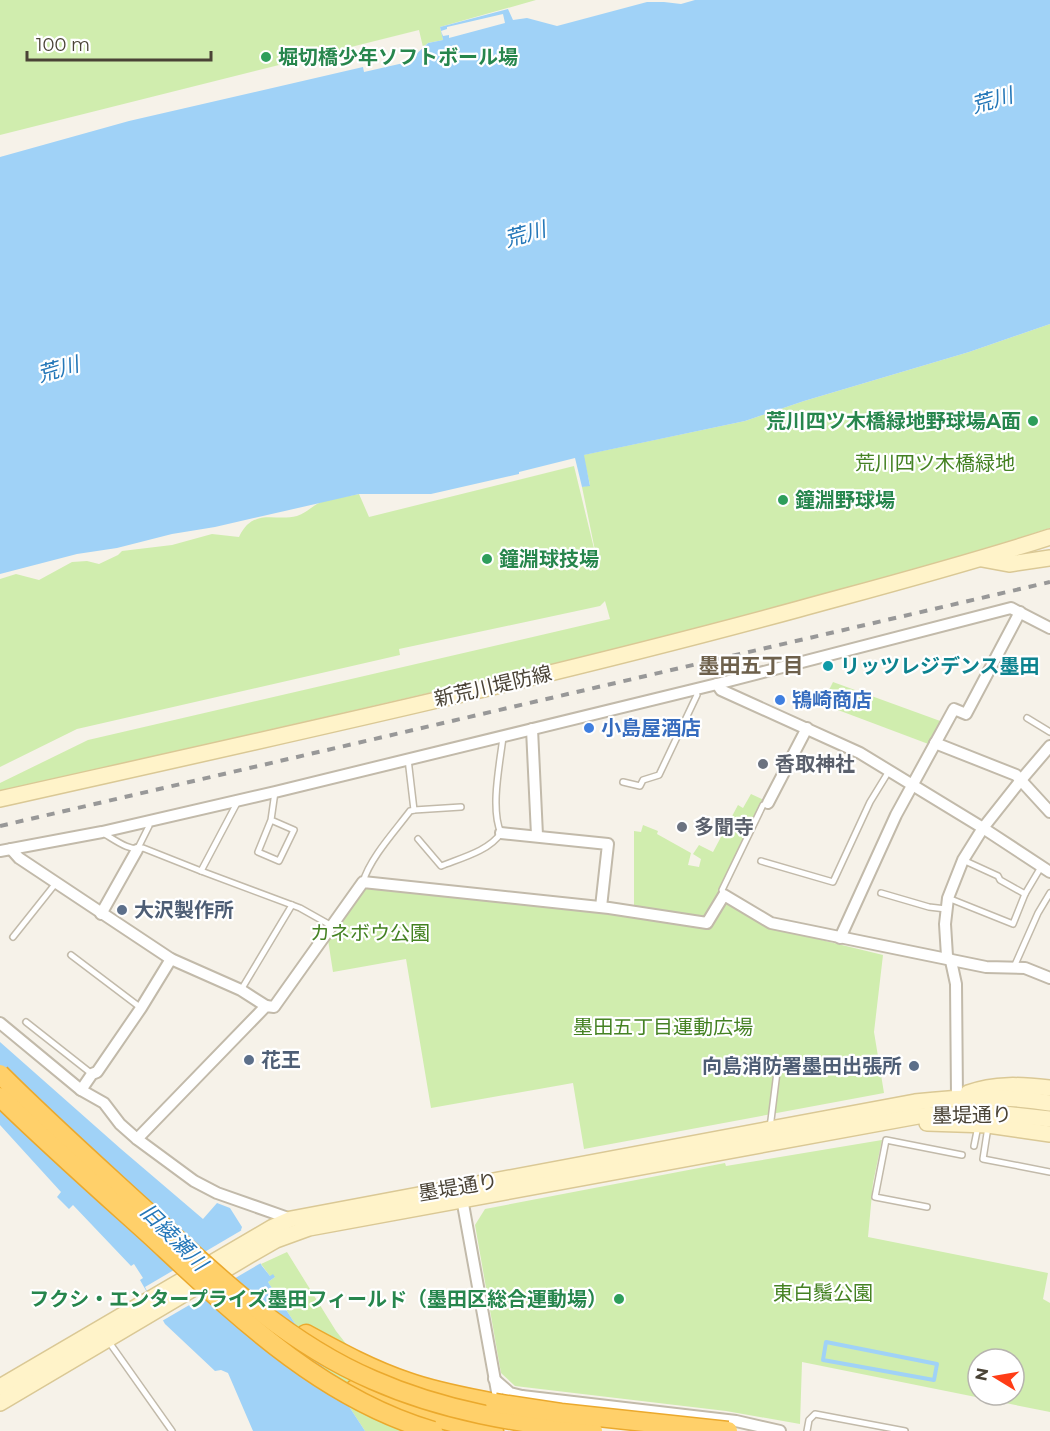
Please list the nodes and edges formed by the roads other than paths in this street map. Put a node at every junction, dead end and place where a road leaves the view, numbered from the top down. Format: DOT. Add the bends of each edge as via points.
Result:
graph roads {
  1 [pos="1050,537"];
  2 [pos="982,558"];
  3 [pos="1050,558"];
  4 [pos="1020,612"];
  5 [pos="1050,628"];
  6 [pos="717,684"];
  7 [pos="695,689"];
  8 [pos="1027,718"];
  9 [pos="807,728"];
  10 [pos="532,729"];
  11 [pos="1050,732"];
  12 [pos="503,735"];
  13 [pos="936,743"];
  14 [pos="1050,746"];
  15 [pos="408,759"];
  16 [pos="889,771"];
  17 [pos="1020,780"];
  18 [pos="624,782"];
  19 [pos="914,785"];
  20 [pos="275,792"];
  21 [pos="0,799"];
  22 [pos="238,800"];
  23 [pos="768,803"];
  24 [pos="461,807"];
  25 [pos="414,810"];
  26 [pos="1050,812"];
  27 [pos="271,820"];
  28 [pos="148,821"];
  29 [pos="983,828"];
  30 [pos="102,832"];
  31 [pos="501,833"];
  32 [pos="537,835"];
  33 [pos="418,839"];
  34 [pos="137,849"];
  35 [pos="6,850"];
  36 [pos="963,860"];
  37 [pos="761,861"];
  38 [pos="1046,869"];
  39 [pos="201,871"];
  40 [pos="363,882"];
  41 [pos="56,883"];
  42 [pos="881,893"];
  43 [pos="1050,893"];
  44 [pos="1025,894"];
  45 [pos="724,895"];
  46 [pos="947,904"];
  47 [pos="292,905"];
  48 [pos="601,907"];
  49 [pos="101,914"];
  50 [pos="332,926"];
  51 [pos="13,937"];
  52 [pos="840,938"];
  53 [pos="71,955"];
  54 [pos="171,959"];
  55 [pos="951,961"];
  56 [pos="1014,967"];
  57 [pos="1050,978"];
  58 [pos="241,990"];
  59 [pos="266,1006"];
  60 [pos="141,1008"];
  61 [pos="26,1022"];
  62 [pos="0,1023"];
  63 [pos="777,1072"];
  64 [pos="0,1074"];
  65 [pos="92,1074"];
  66 [pos="1050,1088"];
  67 [pos="81,1090"];
  68 [pos="0,1097"];
  69 [pos="957,1097"];
  70 [pos="1050,1103"];
  71 [pos="1050,1119"];
  72 [pos="983,1125"];
  73 [pos="770,1129"];
  74 [pos="886,1130"];
  75 [pos="1050,1134"];
  76 [pos="137,1139"];
  77 [pos="974,1146"];
  78 [pos="962,1155"];
  79 [pos="1050,1172"];
  80 [pos="461,1193"];
  81 [pos="927,1207"];
  82 [pos="291,1219"];
  83 [pos="252,1246"];
  84 [pos="219,1277"];
  85 [pos="154,1304"];
  86 [pos="258,1332"];
  87 [pos="107,1339"];
  88 [pos="494,1379"];
  89 [pos="0,1386"];
  90 [pos="522,1396"];
  91 [pos="0,1403"];
  92 [pos="172,1431"];
  93 [pos="433,1431"];
  94 [pos="494,1431"];
  95 [pos="593,1431"];
  96 [pos="728,1431"];
  97 [pos="780,1431"];
  98 [pos="807,1431"];
  99 [pos="905,1431"];
  1 -- 2 [label="main road, 新荒川堤防線"];
  2 -- 3 [label="main road, 新荒川堤防線" via="1009,564"];
  2 -- 21 [label="main road, 新荒川堤防線" via="676,642"];
  4 -- 5 [label="street"];
  4 -- 6 [label="street" via="1011,608"];
  4 -- 13 [label="street" via="966,714 954,709"];
  6 -- 7 [label="street"];
  6 -- 9 [label="street" via="721,690"];
  7 -- 10 [label="street"];
  7 -- 18 [label="lane" via="697,695 658,775 643,780 640,786"];
  8 -- 11 [label="lane"];
  9 -- 16 [label="street"];
  9 -- 23 [label="street"];
  10 -- 12 [label="street"];
  10 -- 32 [label="street"];
  12 -- 15 [label="street"];
  12 -- 31 [label="lane" via="497,799 497,825"];
  13 -- 17 [label="street"];
  13 -- 19 [label="street"];
  14 -- 17 [label="street"];
  15 -- 20 [label="street"];
  15 -- 25 [label="lane"];
  16 -- 19 [label="street"];
  16 -- 37 [label="lane" via="870,802 833,882"];
  17 -- 26 [label="street"];
  17 -- 29 [label="street"];
  19 -- 29 [label="street"];
  19 -- 52 [label="street" via="872,864"];
  20 -- 22 [label="street"];
  20 -- 27 [label="lane"];
  22 -- 28 [label="street"];
  22 -- 39 [label="lane"];
  23 -- 45 [label="lane" via="763,806 722,890"];
  24 -- 25 [label="lane"];
  25 -- 40 [label="lane" via="389,839"];
  27 -- 27 [label="lane" via="258,852 279,861 294,830"];
  28 -- 30 [label="street"];
  28 -- 34 [label="lane"];
  29 -- 36 [label="street"];
  29 -- 38 [label="street"];
  30 -- 34 [label="lane"];
  30 -- 35 [label="street"];
  31 -- 32 [label="street"];
  31 -- 33 [label="lane" via="490,845 441,866"];
  32 -- 48 [label="street" via="608,844"];
  34 -- 39 [label="lane"];
  34 -- 49 [label="street"];
  35 -- 41 [label="street"];
  36 -- 44 [label="lane"];
  36 -- 46 [label="street"];
  38 -- 44 [label="lane"];
  39 -- 47 [label="lane"];
  40 -- 48 [label="street"];
  40 -- 50 [label="street"];
  41 -- 49 [label="street"];
  41 -- 51 [label="lane"];
  42 -- 46 [label="lane" via="929,907"];
  43 -- 56 [label="lane"];
  44 -- 46 [label="lane" via="1013,924"];
  45 -- 48 [label="street" via="707,923"];
  45 -- 52 [label="street" via="771,923"];
  46 -- 55 [label="street" via="947,956"];
  47 -- 50 [label="lane"];
  47 -- 58 [label="lane"];
  49 -- 54 [label="street"];
  50 -- 59 [label="street" via="274,1007"];
  52 -- 55 [label="street"];
  53 -- 60 [label="lane"];
  54 -- 58 [label="street"];
  54 -- 60 [label="street"];
  55 -- 56 [label="street"];
  55 -- 69 [label="street" via="956,984"];
  56 -- 57 [label="street"];
  58 -- 59 [label="street"];
  59 -- 76 [label="street"];
  60 -- 65 [label="street"];
  61 -- 65 [label="lane"];
  62 -- 67 [label="street"];
  63 -- 73 [label="lane"];
  64 -- 84 [label="highway, bridge"];
  65 -- 67 [label="street"];
  66 -- 69 [label="main road, 墨堤通り" via="1001,1085"];
  67 -- 76 [label="street" via="104,1103"];
  68 -- 86 [label="highway, bridge"];
  69 -- 70 [label="main road, 墨堤通り"];
  69 -- 73 [label="main road, 墨堤通り"];
  71 -- 74 [label="main road, 墨堤通り" via="957,1113"];
  72 -- 74 [label="main road, 墨堤通り"];
  72 -- 75 [label="main road, 墨堤通り"];
  72 -- 77 [label="lane"];
  72 -- 79 [label="lane" via="982,1159"];
  73 -- 80 [label="main road, 墨堤通り"];
  74 -- 78 [label="lane"];
  74 -- 80 [label="main road, 墨堤通り"];
  74 -- 81 [label="lane" via="875,1197"];
  76 -- 82 [label="street" via="201,1185"];
  80 -- 82 [label="main road, 墨堤通り"];
  80 -- 83 [label="main road, 墨堤通り" via="309,1228"];
  80 -- 88 [label="street"];
  82 -- 83 [label="main road, 墨堤通り"];
  83 -- 85 [label="main road, 墨堤通り, bridge"];
  84 -- 95 [label="highway, bridge" via="299,1340 370,1379 463,1411"];
  84 -- 96 [label="highway, bridge" via="320,1342 418,1385 526,1408"];
  85 -- 87 [label="main road, 墨堤通り"];
  85 -- 89 [label="main road, 墨堤通り"];
  86 -- 93 [label="highway, bridge" via="340,1391 394,1418"];
  86 -- 94 [label="highway, bridge" via="316,1369 389,1405"];
  87 -- 91 [label="main road, 墨堤通り"];
  87 -- 92 [label="lane"];
  88 -- 90 [label="street" via="510,1393"];
  88 -- 90 [label="street" via="503,1418 509,1426 535,1431 544,1414 539,1406"];
  90 -- 97 [label="street" via="736,1421"];
  98 -- 99 [label="lane" via="815,1414"];
}
